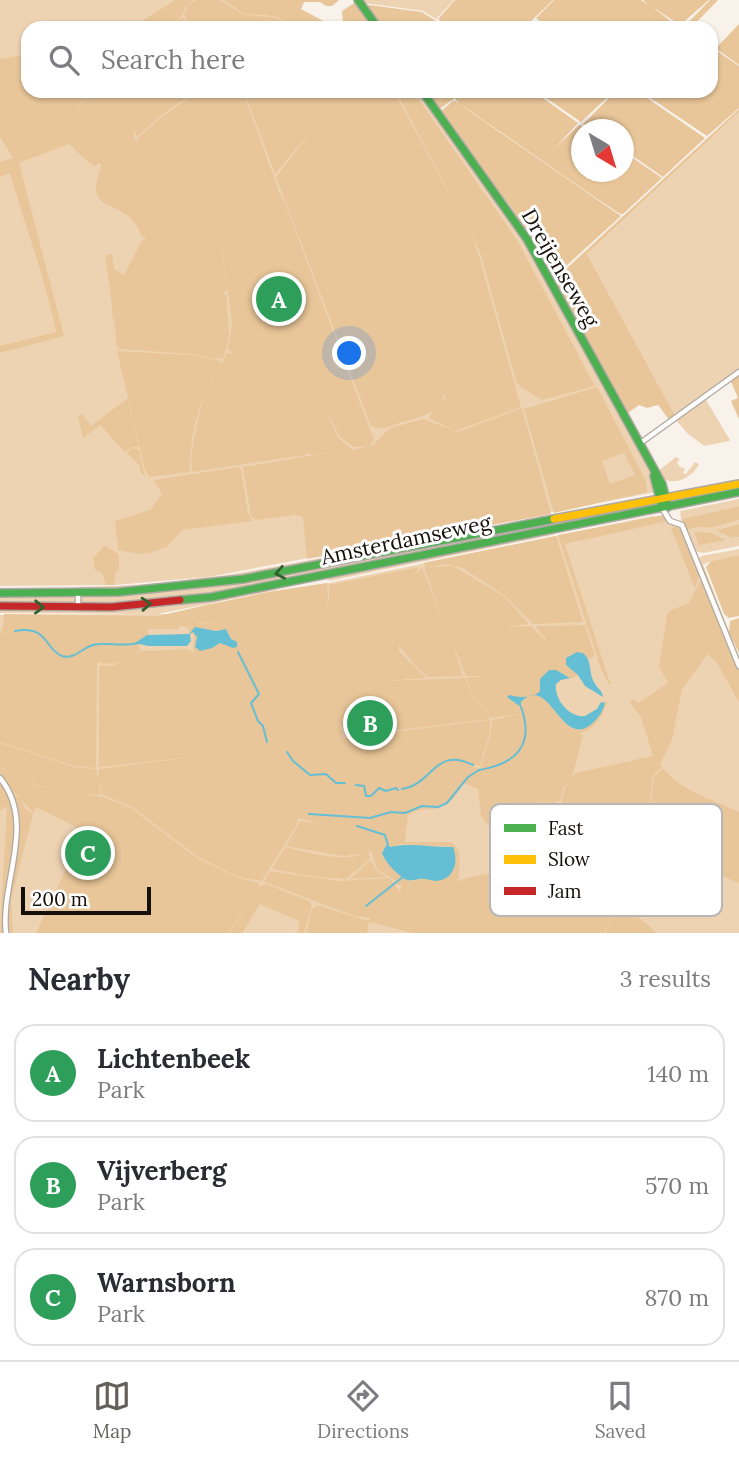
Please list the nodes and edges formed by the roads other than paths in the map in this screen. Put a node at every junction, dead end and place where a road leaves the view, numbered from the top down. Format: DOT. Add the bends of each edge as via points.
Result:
graph roads {
  1 [pos="358,0"];
  2 [pos="373,21"];
  3 [pos="427,98"];
  4 [pos="739,372"];
  5 [pos="639,444"];
  6 [pos="739,484"];
  7 [pos="739,492"];
  8 [pos="664,503"];
  9 [pos="0,593"];
  10 [pos="78,593"];
  11 [pos="0,606"];
  12 [pos="78,607"];
  13 [pos="739,666"];
  14 [pos="0,778"];
  15 [pos="6,933"];
  1 -- 2 [label="main road"];
  3 -- 5 [label="main road, Dreijenseweg" via="527,239"];
  4 -- 5 [label="street"];
  5 -- 8 [label="main road, Dreijenseweg" via="662,484"];
  6 -- 8 [label="main road, Amsterdamseweg"];
  7 -- 8 [label="main road, Amsterdamseweg"];
  8 -- 10 [label="main road, Amsterdamseweg, one-way" via="243,579"];
  12 -- 8 [label="main road, Amsterdamseweg, one-way" via="212,597"];
  8 -- 13 [label="street" via="668,518 684,529"];
  9 -- 10 [label="main road, Amsterdamseweg"];
  10 -- 12 [label="street"];
  11 -- 12 [label="main road, Amsterdamseweg, one-way"];
  14 -- 15 [label="street" via="12,797 15,832"];
}
